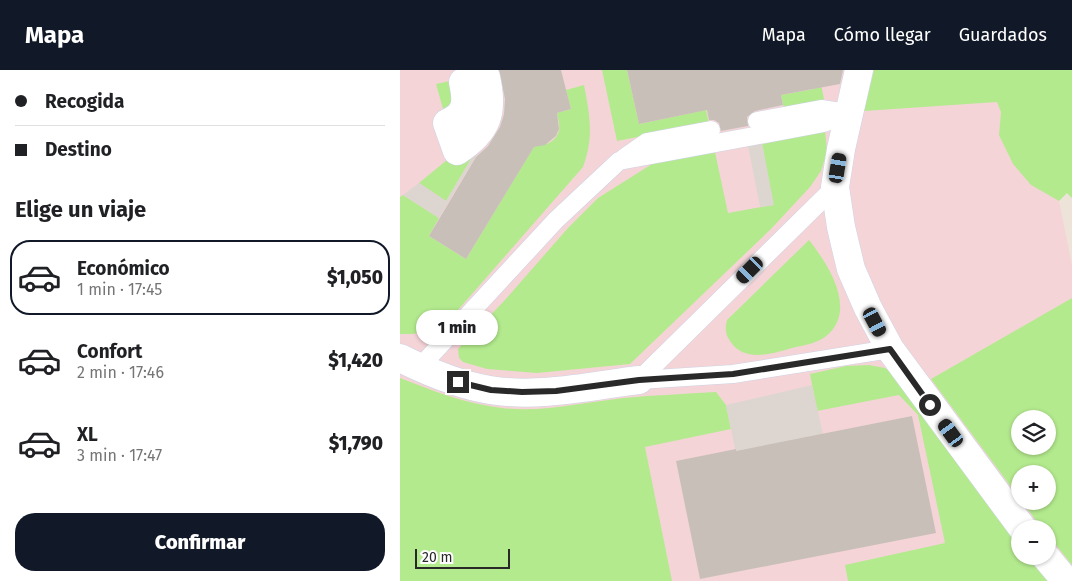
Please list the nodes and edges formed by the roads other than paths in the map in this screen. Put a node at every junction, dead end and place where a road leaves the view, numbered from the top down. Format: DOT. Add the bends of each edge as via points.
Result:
graph roads {
  1 [pos="859,70"];
  2 [pos="475,74"];
  3 [pos="849,113"];
  4 [pos="757,121"];
  5 [pos="710,130"];
  6 [pos="452,137"];
  7 [pos="619,161"];
  8 [pos="834,187"];
  9 [pos="890,349"];
  10 [pos="410,363"];
  11 [pos="639,380"];
  12 [pos="1016,520"];
  13 [pos="1053,565"];
  14 [pos="1066,581"];
  1 -- 3 [label="street"];
  2 -- 6 [label="street" via="478,102 475,112"];
  3 -- 4 [label="lane" via="821,109"];
  3 -- 7 [label="lane" via="824,123"];
  3 -- 8 [label="street"];
  5 -- 7 [label="lane" via="647,142"];
  7 -- 10 [label="lane"];
  8 -- 9 [label="street" via="851,269"];
  8 -- 11 [label="lane"];
  9 -- 11 [label="lane" via="733,374"];
  9 -- 12 [label="street"];
  10 -- 11 [label="street" via="458,382 491,390 556,391"];
  13 -- 14 [label="street"];
}
